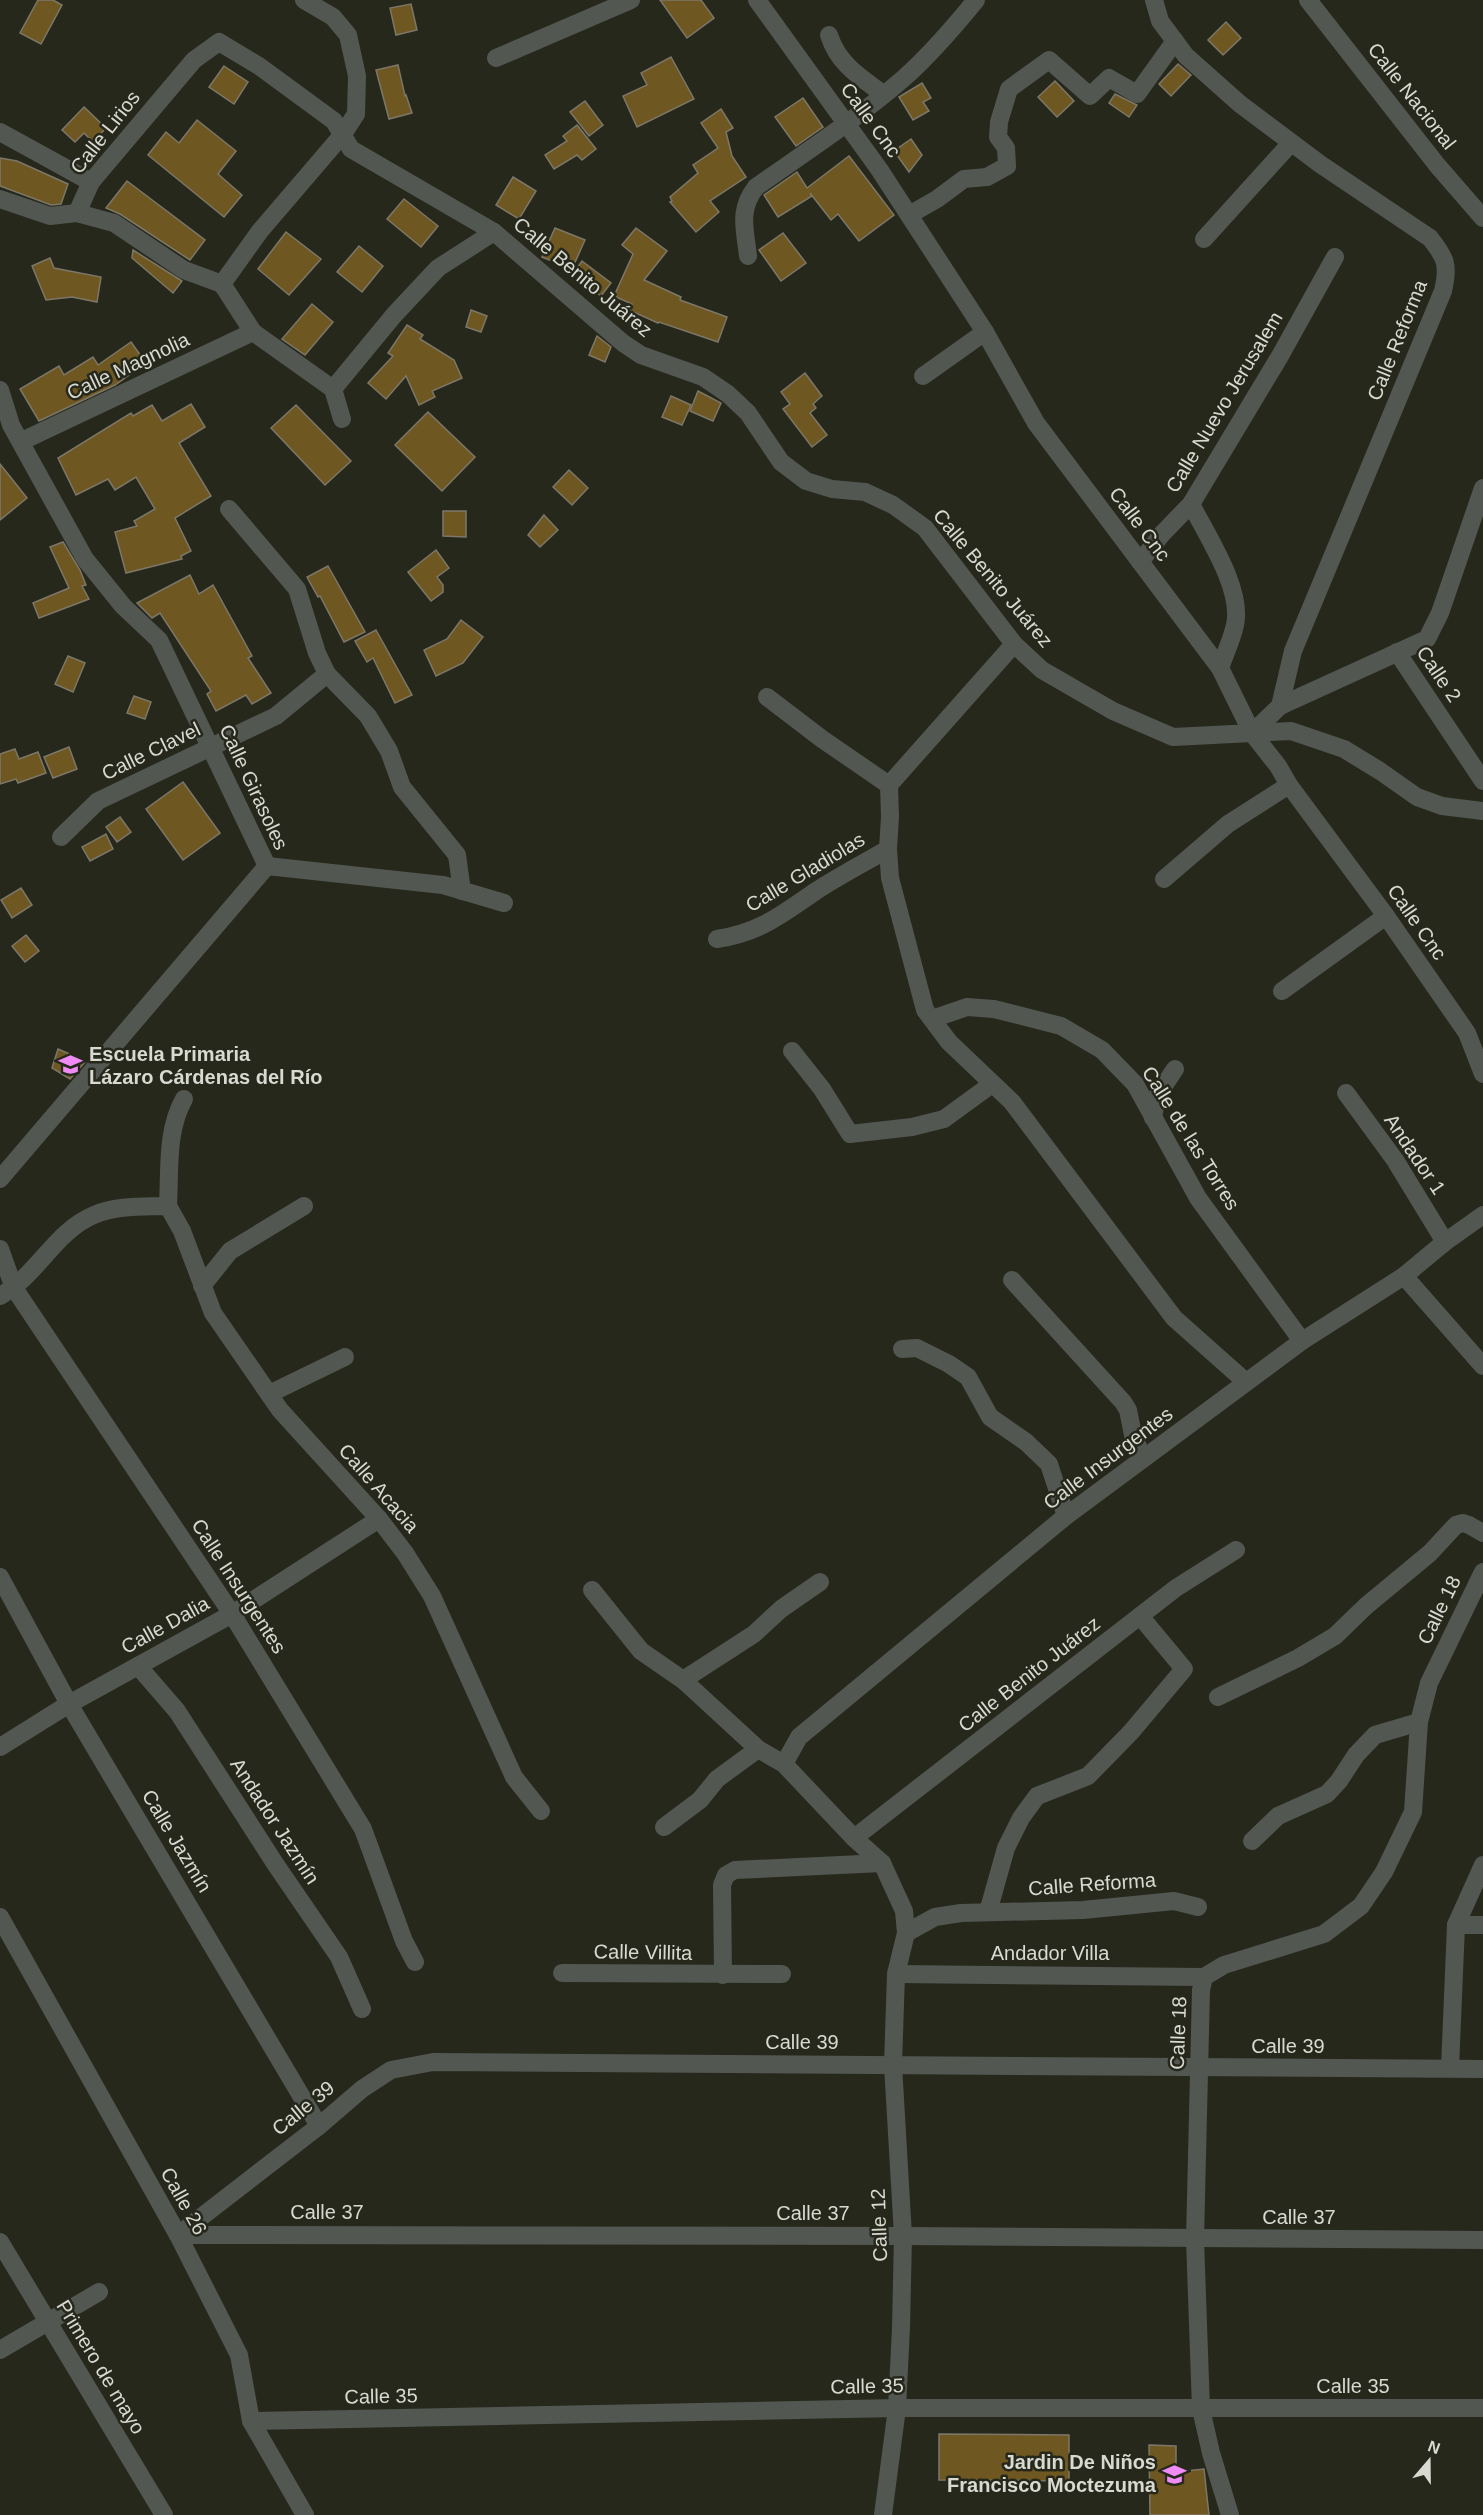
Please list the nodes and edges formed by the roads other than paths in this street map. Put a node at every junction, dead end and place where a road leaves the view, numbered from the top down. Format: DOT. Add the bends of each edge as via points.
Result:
graph roads {
  1 [pos="304,0"];
  2 [pos="631,0"];
  3 [pos="757,0"];
  4 [pos="976,0"];
  5 [pos="1154,0"];
  6 [pos="1308,0"];
  7 [pos="829,35"];
  8 [pos="1175,41"];
  9 [pos="235,51"];
  10 [pos="496,58"];
  11 [pos="883,94"];
  12 [pos="846,123"];
  13 [pos="0,132"];
  14 [pos="343,134"];
  15 [pos="1291,142"];
  16 [pos="91,182"];
  17 [pos="0,200"];
  18 [pos="77,213"];
  19 [pos="909,215"];
  20 [pos="1483,218"];
  21 [pos="494,232"];
  22 [pos="1204,239"];
  23 [pos="748,256"];
  24 [pos="1335,257"];
  25 [pos="222,284"];
  26 [pos="253,332"];
  27 [pos="985,332"];
  28 [pos="923,376"];
  29 [pos="333,389"];
  30 [pos="0,390"];
  31 [pos="342,419"];
  32 [pos="22,441"];
  33 [pos="1483,488"];
  34 [pos="1191,504"];
  35 [pos="229,509"];
  36 [pos="1140,562"];
  37 [pos="1014,644"];
  38 [pos="1397,652"];
  39 [pos="1220,668"];
  40 [pos="327,674"];
  41 [pos="767,697"];
  42 [pos="1280,706"];
  43 [pos="1252,733"];
  44 [pos="211,747"];
  45 [pos="1483,781"];
  46 [pos="889,785"];
  47 [pos="1289,785"];
  48 [pos="1483,811"];
  49 [pos="61,837"];
  50 [pos="888,849"];
  51 [pos="267,866"];
  52 [pos="1164,879"];
  53 [pos="462,891"];
  54 [pos="504,903"];
  55 [pos="1386,916"];
  56 [pos="717,939"];
  57 [pos="1282,991"];
  58 [pos="932,1019"];
  59 [pos="792,1051"];
  60 [pos="1175,1069"];
  61 [pos="1483,1074"];
  62 [pos="992,1084"];
  63 [pos="1346,1093"];
  64 [pos="184,1100"];
  65 [pos="1153,1118"];
  66 [pos="0,1179"];
  67 [pos="168,1206"];
  68 [pos="304,1206"];
  69 [pos="1483,1215"];
  70 [pos="1445,1242"];
  71 [pos="0,1249"];
  72 [pos="1404,1276"];
  73 [pos="1012,1280"];
  74 [pos="202,1286"];
  75 [pos="7,1292"];
  76 [pos="1302,1341"];
  77 [pos="902,1349"];
  78 [pos="345,1357"];
  79 [pos="1483,1366"];
  80 [pos="1246,1382"];
  81 [pos="269,1394"];
  82 [pos="1143,1459"];
  83 [pos="1066,1516"];
  84 [pos="379,1520"];
  85 [pos="1483,1533"];
  86 [pos="1236,1550"];
  87 [pos="1483,1572"];
  88 [pos="0,1577"];
  89 [pos="820,1582"];
  90 [pos="592,1590"];
  91 [pos="232,1614"];
  92 [pos="1140,1616"];
  93 [pos="138,1666"];
  94 [pos="683,1680"];
  95 [pos="1218,1697"];
  96 [pos="69,1704"];
  97 [pos="1419,1722"];
  98 [pos="0,1747"];
  99 [pos="758,1749"];
  100 [pos="784,1764"];
  101 [pos="541,1810"];
  102 [pos="664,1827"];
  103 [pos="854,1838"];
  104 [pos="1252,1841"];
  105 [pos="882,1863"];
  106 [pos="1483,1865"];
  107 [pos="1198,1907"];
  108 [pos="988,1912"];
  109 [pos="0,1917"];
  110 [pos="1455,1925"];
  111 [pos="1483,1925"];
  112 [pos="906,1933"];
  113 [pos="415,1962"];
  114 [pos="562,1973"];
  115 [pos="782,1974"];
  116 [pos="896,1974"];
  117 [pos="723,1975"];
  118 [pos="1204,1977"];
  119 [pos="362,2009"];
  120 [pos="893,2065"];
  121 [pos="1199,2068"];
  122 [pos="1450,2068"];
  123 [pos="1483,2069"];
  124 [pos="319,2126"];
  125 [pos="178,2235"];
  126 [pos="903,2236"];
  127 [pos="1195,2239"];
  128 [pos="1483,2240"];
  129 [pos="0,2242"];
  130 [pos="99,2292"];
  131 [pos="48,2321"];
  132 [pos="0,2350"];
  133 [pos="897,2408"];
  134 [pos="1483,2408"];
  135 [pos="1201,2409"];
  136 [pos="251,2421"];
  137 [pos="164,2515"];
  138 [pos="305,2515"];
  139 [pos="883,2515"];
  140 [pos="1230,2515"];
  1 -- 14 [label="street" via="333,17 348,35 353,50 358,100 356,114"];
  2 -- 10 [label="street"];
  3 -- 12 [label="street, Calle Cnc"];
  4 -- 11 [label="street" via="950,32"];
  5 -- 8 [label="street, Calle Reforma" via="1160,21"];
  6 -- 20 [label="street, Calle Nacional"];
  7 -- 11 [label="street" via="847,68"];
  8 -- 15 [label="street, Calle Reforma" via="1186,56 1240,104"];
  8 -- 19 [label="street" via="1137,94 1109,78 1090,96 1049,60 1009,89 998,137 1006,148 1006,166 987,177 964,179"];
  9 -- 14 [label="street, Calle Benito Juárez" via="334,121"];
  9 -- 16 [label="street, Calle Lirios" via="219,42 194,60"];
  11 -- 12 [label="street"];
  12 -- 19 [label="street, Calle Cnc"];
  12 -- 23 [label="street" via="756,187 746,200"];
  13 -- 16 [label="street"];
  14 -- 21 [label="street, Calle Benito Juárez" via="351,149"];
  14 -- 25 [label="street" via="260,231"];
  15 -- 22 [label="street"];
  15 -- 42 [label="street, Calle Reforma" via="1430,238 1447,265 1443,291 1293,651"];
  16 -- 18 [label="street, Calle Lirios"];
  17 -- 18 [label="street" via="50,216"];
  18 -- 25 [label="street" via="114,223 184,270"];
  19 -- 27 [label="street, Calle Cnc"];
  21 -- 29 [label="street" via="438,268"];
  21 -- 37 [label="street, Calle Benito Juárez" via="623,343 641,355 703,377 728,394 748,413 781,462 806,481 832,489 865,492 893,505 925,528"];
  24 -- 34 [label="street, Calle Nuevo Jerusalem"];
  25 -- 26 [label="street"];
  26 -- 29 [label="street"];
  26 -- 32 [label="street, Calle Magnolia"];
  27 -- 28 [label="street"];
  27 -- 36 [label="street, Calle Cnc" via="1036,423"];
  29 -- 31 [label="street"];
  30 -- 32 [label="street, Calle Girasoles" via="11,425"];
  32 -- 44 [label="street, Calle Girasoles" via="85,559 123,606 159,640"];
  33 -- 38 [label="street" via="1436,622 1427,639"];
  34 -- 36 [label="street, Calle Nuevo Jerusalem"];
  34 -- 39 [label="street" via="1231,585 1236,605 1236,624"];
  35 -- 40 [label="street" via="297,589"];
  36 -- 39 [label="street, Calle Cnc"];
  37 -- 43 [label="street, Calle Benito Juárez" via="1042,670 1113,711 1173,737"];
  37 -- 46 [label="street"];
  38 -- 42 [label="street"];
  38 -- 45 [label="street, Calle 2"];
  39 -- 43 [label="street, Calle Cnc"];
  40 -- 44 [label="street, Calle Clavel" via="276,716"];
  40 -- 53 [label="street" via="368,716 389,751 402,787 457,855"];
  41 -- 46 [label="street"];
  42 -- 43 [label="street"];
  43 -- 47 [label="street, Calle Cnc"];
  43 -- 48 [label="street, Calle Benito Juárez" via="1291,731 1344,749 1417,797 1442,806"];
  44 -- 49 [label="street, Calle Clavel" via="98,801"];
  44 -- 51 [label="street, Calle Girasoles"];
  46 -- 50 [label="street, Calle Gladiolas"];
  47 -- 52 [label="street" via="1228,824"];
  47 -- 55 [label="street, Calle Cnc"];
  50 -- 56 [label="street, Calle Gladiolas" via="780,917 741,935"];
  50 -- 58 [label="street" via="890,878 903,930 925,1011"];
  51 -- 53 [label="street" via="443,885"];
  51 -- 66 [label="street, Calle Girasoles"];
  53 -- 54 [label="street"];
  55 -- 57 [label="street"];
  55 -- 61 [label="street, Calle Cnc" via="1467,1033"];
  58 -- 62 [label="street" via="949,1042"];
  58 -- 65 [label="street, Calle de las Torres" via="967,1007 994,1009 1061,1026 1102,1050 1135,1084"];
  59 -- 62 [label="street" via="850,1134 944,1119"];
  60 -- 65 [label="street" via="1157,1096"];
  62 -- 80 [label="street" via="1012,1102 1174,1318"];
  63 -- 70 [label="street, Andador 1" via="1395,1160"];
  64 -- 67 [label="street" via="175,1115 172,1134"];
  65 -- 76 [label="street, Calle de las Torres" via="1198,1198"];
  67 -- 74 [label="street, Calle Acacia" via="182,1231"];
  67 -- 75 [label="street" via="126,1207 94,1215 65,1234"];
  68 -- 74 [label="street" via="230,1251"];
  69 -- 70 [label="street, Calle Insurgentes"];
  70 -- 72 [label="street, Calle Insurgentes"];
  71 -- 75 [label="street, Calle Insurgentes"];
  72 -- 76 [label="street, Calle Insurgentes"];
  72 -- 79 [label="street"];
  73 -- 82 [label="street" via="1123,1402"];
  74 -- 81 [label="street, Calle Acacia" via="213,1313"];
  75 -- 91 [label="street, Calle Insurgentes"];
  76 -- 80 [label="street, Calle Insurgentes"];
  77 -- 83 [label="street" via="917,1348 968,1377 990,1417 1049,1464"];
  78 -- 81 [label="street"];
  80 -- 82 [label="street, Calle Insurgentes"];
  81 -- 84 [label="street, Calle Acacia"];
  82 -- 83 [label="street, Calle Insurgentes"];
  83 -- 100 [label="street, Calle Insurgentes" via="799,1737"];
  84 -- 91 [label="street, Calle Dalia"];
  84 -- 101 [label="street, Calle Acacia" via="432,1596 514,1777"];
  85 -- 95 [label="street" via="1463,1523 1456,1525 1430,1553 1335,1636"];
  86 -- 92 [label="street, Calle Benito Juárez"];
  87 -- 97 [label="street, Calle 18" via="1429,1683"];
  88 -- 96 [label="street, Calle Jazmín"];
  89 -- 94 [label="street" via="754,1634"];
  90 -- 94 [label="street" via="641,1651"];
  91 -- 93 [label="street, Calle Dalia"];
  91 -- 113 [label="street, Calle Insurgentes" via="363,1829"];
  92 -- 103 [label="street, Calle Benito Juárez"];
  92 -- 108 [label="street" via="1184,1669 1088,1776 1037,1796 1006,1848"];
  93 -- 96 [label="street, Calle Dalia"];
  93 -- 119 [label="street, Andador Jazmín" via="177,1711 339,1957"];
  94 -- 99 [label="street"];
  96 -- 98 [label="street, Calle Dalia"];
  96 -- 124 [label="street, Calle Jazmín"];
  97 -- 104 [label="street" via="1375,1735 1327,1794 1278,1816"];
  97 -- 118 [label="street, Calle 18" via="1413,1812 1384,1872 1361,1906 1324,1934 1224,1965"];
  99 -- 100 [label="street"];
  99 -- 102 [label="street" via="717,1779 700,1800"];
  100 -- 103 [label="street"];
  103 -- 105 [label="street"];
  105 -- 112 [label="street" via="904,1911"];
  105 -- 117 [label="street" via="735,1870 726,1875 722,1885"];
  106 -- 110 [label="street"];
  107 -- 108 [label="street, Calle Reforma" via="1173,1901 1083,1910"];
  108 -- 112 [label="street, Calle Reforma" via="935,1917"];
  109 -- 125 [label="street, Calle 26"];
  110 -- 111 [label="street"];
  110 -- 122 [label="street"];
  112 -- 116 [label="street, Calle 12"];
  114 -- 117 [label="street, Calle Villita"];
  115 -- 117 [label="street, Calle Villita"];
  116 -- 118 [label="street, Andador Villa"];
  116 -- 120 [label="street, Calle 12"];
  118 -- 121 [label="street, Calle 18"];
  120 -- 121 [label="street, Calle 39"];
  120 -- 124 [label="street, Calle 39" via="433,2062 391,2070"];
  120 -- 126 [label="street, Calle 12"];
  121 -- 122 [label="street, Calle 39"];
  121 -- 127 [label="street, Calle 18"];
  122 -- 123 [label="street, Calle 39"];
  124 -- 125 [label="street, Calle 39"];
  125 -- 126 [label="street, Calle 37"];
  125 -- 136 [label="street, Calle 26" via="239,2355"];
  126 -- 127 [label="street, Calle 37"];
  126 -- 133 [label="street, Calle 12"];
  127 -- 128 [label="street, Calle 37"];
  127 -- 135 [label="street, Calle 18"];
  129 -- 131 [label="street, Primero de mayo"];
  130 -- 131 [label="street"];
  131 -- 132 [label="street"];
  131 -- 137 [label="street, Primero de mayo"];
  133 -- 135 [label="street, Calle 35"];
  133 -- 136 [label="street, Calle 35"];
  133 -- 139 [label="street, Calle 12"];
  134 -- 135 [label="street, Calle 35"];
  135 -- 140 [label="street, Calle 18"];
  136 -- 138 [label="street, Calle 26"];
}
